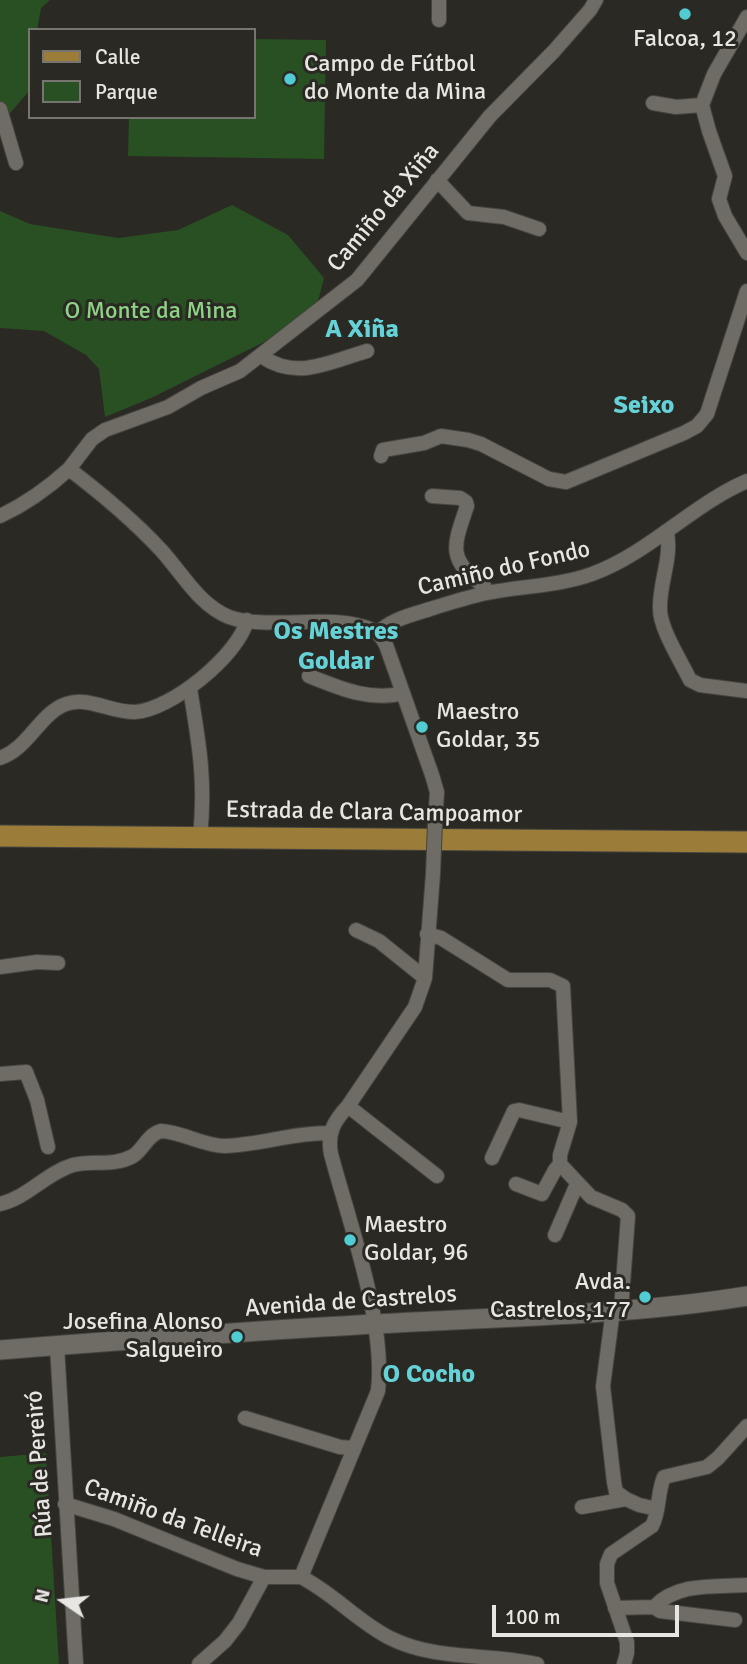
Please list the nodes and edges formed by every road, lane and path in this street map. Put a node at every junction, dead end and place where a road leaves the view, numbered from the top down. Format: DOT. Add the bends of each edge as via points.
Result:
graph roads {
  1 [pos="439,0"];
  2 [pos="596,0"];
  3 [pos="747,17"];
  4 [pos="439,20"];
  5 [pos="653,103"];
  6 [pos="702,105"];
  7 [pos="0,109"];
  8 [pos="16,163"];
  9 [pos="437,180"];
  10 [pos="539,229"];
  11 [pos="747,253"];
  12 [pos="747,291"];
  13 [pos="367,351"];
  14 [pos="261,356"];
  15 [pos="381,456"];
  16 [pos="69,469"];
  17 [pos="747,481"];
  18 [pos="432,496"];
  19 [pos="0,516"];
  20 [pos="667,533"];
  21 [pos="486,593"];
  22 [pos="247,620"];
  23 [pos="378,634"];
  24 [pos="310,676"];
  25 [pos="190,689"];
  26 [pos="747,691"];
  27 [pos="403,693"];
  28 [pos="0,758"];
  29 [pos="0,836"];
  30 [pos="200,837"];
  31 [pos="747,842"];
  32 [pos="0,849"];
  33 [pos="747,855"];
  34 [pos="356,930"];
  35 [pos="427,934"];
  36 [pos="58,963"];
  37 [pos="0,967"];
  38 [pos="425,978"];
  39 [pos="0,1074"];
  40 [pos="348,1106"];
  41 [pos="570,1122"];
  42 [pos="330,1133"];
  43 [pos="48,1146"];
  44 [pos="492,1158"];
  45 [pos="561,1164"];
  46 [pos="437,1176"];
  47 [pos="516,1184"];
  48 [pos="577,1184"];
  49 [pos="0,1204"];
  50 [pos="555,1235"];
  51 [pos="747,1296"];
  52 [pos="617,1310"];
  53 [pos="374,1324"];
  54 [pos="57,1346"];
  55 [pos="0,1350"];
  56 [pos="245,1418"];
  57 [pos="747,1426"];
  58 [pos="353,1448"];
  59 [pos="626,1499"];
  60 [pos="65,1504"];
  61 [pos="582,1507"];
  62 [pos="657,1509"];
  63 [pos="264,1577"];
  64 [pos="301,1577"];
  65 [pos="747,1585"];
  66 [pos="654,1607"];
  67 [pos="615,1608"];
  68 [pos="735,1620"];
  69 [pos="76,1664"];
  70 [pos="199,1664"];
  71 [pos="537,1664"];
  72 [pos="624,1664"];
  1 -- 4 [label="street"];
  2 -- 9 [label="street, Camiño da Xiña"];
  3 -- 6 [label="street"];
  5 -- 6 [label="street"];
  6 -- 11 [label="street" via="725,176 719,199"];
  7 -- 8 [label="street"];
  9 -- 10 [label="street" via="468,213 504,217"];
  9 -- 14 [label="street, Camiño da Xiña" via="357,280"];
  12 -- 15 [label="street" via="707,414 684,433 566,482 549,479 481,444 441,436 390,447"];
  13 -- 14 [label="street" via="293,370"];
  14 -- 16 [label="street, Camiño da Xiña" via="168,407 105,430"];
  16 -- 19 [label="street, Camiño da Xiña" via="24,504"];
  16 -- 22 [label="street" via="120,508 210,606"];
  17 -- 20 [label="street, Camiño do Fondo"];
  18 -- 21 [label="street" via="466,502 455,554"];
  20 -- 21 [label="street, Camiño do Fondo" via="588,576"];
  20 -- 26 [label="street" via="670,546 660,611 690,680"];
  21 -- 23 [label="street, Camiño do Fondo" via="410,615"];
  22 -- 23 [label="street" via="350,625"];
  22 -- 25 [label="street" via="227,652"];
  23 -- 27 [label="street"];
  24 -- 27 [label="street" via="349,691 387,697"];
  25 -- 28 [label="street" via="160,707 134,712 82,701 62,705 17,750"];
  25 -- 30 [label="street" via="202,758"];
  27 -- 35 [label="street, bridge" via="437,792"];
  29 -- 30 [label="main road, Estrada de Clara Campoamor"];
  30 -- 31 [label="main road, Estrada de Clara Campoamor"];
  32 -- 33 [label="main road, Estrada de Clara Campoamor"];
  34 -- 38 [label="street" via="379,941"];
  35 -- 38 [label="street"];
  35 -- 41 [label="street" via="508,980 550,980 563,986"];
  36 -- 37 [label="street"];
  38 -- 40 [label="street" via="415,1007"];
  39 -- 43 [label="street" via="26,1072"];
  40 -- 42 [label="street" via="335,1119"];
  40 -- 46 [label="street"];
  41 -- 44 [label="street" via="514,1111"];
  41 -- 45 [label="street"];
  42 -- 49 [label="street" via="223,1146 161,1131 151,1135 134,1155 107,1164 75,1165"];
  42 -- 53 [label="street" via="331,1154"];
  45 -- 47 [label="street" via="542,1194"];
  45 -- 48 [label="street"];
  48 -- 50 [label="street"];
  48 -- 52 [label="street" via="590,1197 628,1216"];
  51 -- 52 [label="main road, Avenida de Castrelos"];
  52 -- 53 [label="main road, Avenida de Castrelos"];
  52 -- 59 [label="street" via="603,1386 616,1492"];
  53 -- 54 [label="main road, Avenida de Castrelos"];
  53 -- 58 [label="street" via="378,1391"];
  54 -- 55 [label="main road, Avenida de Castrelos"];
  54 -- 60 [label="street, Rúa de Pereiró"];
  56 -- 58 [label="street"];
  57 -- 62 [label="street" via="706,1467 664,1477"];
  58 -- 64 [label="street"];
  59 -- 61 [label="street"];
  59 -- 62 [label="street"];
  60 -- 63 [label="street, Camiño da Telleira"];
  60 -- 69 [label="street, Rúa de Pereiró"];
  62 -- 67 [label="street" via="648,1531 611,1554 606,1574"];
  63 -- 64 [label="street, Camiño da Telleira"];
  63 -- 70 [label="street, Camiño da Telleira" via="225,1641"];
  64 -- 71 [label="street" via="377,1630 415,1648"];
  65 -- 66 [label="street" via="688,1588"];
  66 -- 67 [label="street"];
  66 -- 68 [label="street"];
  67 -- 72 [label="street" via="626,1642"];
}
